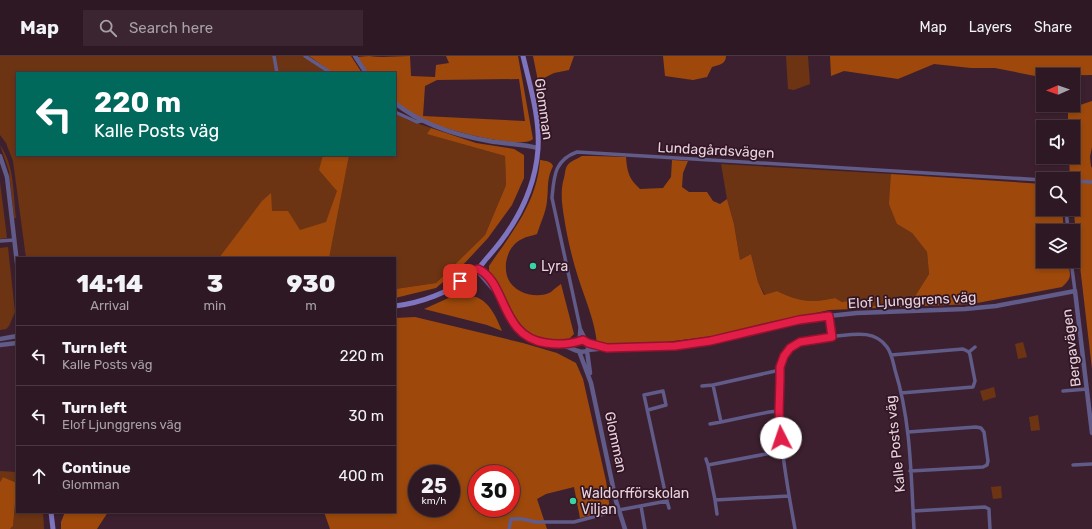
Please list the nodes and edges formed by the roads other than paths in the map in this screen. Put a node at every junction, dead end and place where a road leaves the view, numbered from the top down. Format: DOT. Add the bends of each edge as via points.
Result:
graph roads {
  1 [pos="274,56"];
  2 [pos="305,56"];
  3 [pos="355,56"];
  4 [pos="523,56"];
  5 [pos="277,72"];
  6 [pos="329,72"];
  7 [pos="365,72"];
  8 [pos="396,104"];
  9 [pos="396,112"];
  10 [pos="421,121"];
  11 [pos="538,148"];
  12 [pos="0,156"];
  13 [pos="1036,180"];
  14 [pos="1080,181"];
  15 [pos="1092,182"];
  16 [pos="14,240"];
  17 [pos="0,241"];
  18 [pos="16,257"];
  19 [pos="1072,268"];
  20 [pos="478,269"];
  21 [pos="1075,291"];
  22 [pos="396,306"];
  23 [pos="829,316"];
  24 [pos="580,327"];
  25 [pos="16,336"];
  26 [pos="832,337"];
  27 [pos="0,339"];
  28 [pos="579,342"];
  29 [pos="588,342"];
  30 [pos="16,343"];
  31 [pos="0,344"];
  32 [pos="556,345"];
  33 [pos="607,348"];
  34 [pos="975,348"];
  35 [pos="579,351"];
  36 [pos="587,351"];
  37 [pos="969,352"];
  38 [pos="891,355"];
  39 [pos="780,370"];
  40 [pos="591,383"];
  41 [pos="713,385"];
  42 [pos="702,386"];
  43 [pos="1087,389"];
  44 [pos="1063,391"];
  45 [pos="901,393"];
  46 [pos="648,410"];
  47 [pos="779,411"];
  48 [pos="721,422"];
  49 [pos="710,424"];
  50 [pos="908,432"];
  51 [pos="1092,433"];
  52 [pos="782,451"];
  53 [pos="706,459"];
  54 [pos="1092,464"];
  55 [pos="708,465"];
  56 [pos="1073,466"];
  57 [pos="910,471"];
  58 [pos="789,496"];
  59 [pos="715,500"];
  60 [pos="666,501"];
  61 [pos="641,506"];
  62 [pos="669,508"];
  63 [pos="619,510"];
  64 [pos="913,511"];
  65 [pos="52,513"];
  66 [pos="717,514"];
  67 [pos="53,529"];
  68 [pos="509,529"];
  69 [pos="625,529"];
  70 [pos="645,529"];
  71 [pos="795,529"];
  72 [pos="914,529"];
  73 [pos="990,529"];
  1 -- 5 [label="street"];
  2 -- 6 [label="street"];
  3 -- 7 [label="street"];
  4 -- 11 [label="main road, Glomman" via="537,121"];
  8 -- 10 [label="street"];
  9 -- 10 [label="street" via="417,122"];
  10 -- 11 [label="street" via="458,134"];
  11 -- 20 [label="main road, Glomman" via="534,177 520,214"];
  12 -- 16 [label="street" via="7,178"];
  13 -- 24 [label="street, Lundagårdsvägen" via="577,152 559,164 553,182 552,198"];
  14 -- 15 [label="street"];
  16 -- 17 [label="street"];
  16 -- 18 [label="street"];
  19 -- 21 [label="street, Bergavägen"];
  20 -- 22 [label="main road" via="440,293"];
  20 -- 32 [label="street" via="491,280 509,316 523,334 541,343"];
  21 -- 23 [label="street, Elof Ljunggrens väg" via="996,306"];
  21 -- 43 [label="street, Bergavägen"];
  23 -- 26 [label="street"];
  23 -- 33 [label="street, Elof Ljunggrens väg" via="799,320 710,341 675,346"];
  24 -- 28 [label="street, Lundagårdsvägen"];
  24 -- 29 [label="street, Lundagårdsvägen"];
  25 -- 27 [label="street"];
  26 -- 38 [label="street, Kalle Posts väg" via="873,335 881,340"];
  26 -- 39 [label="street, Kalle Posts väg" via="793,346 784,356"];
  28 -- 29 [label="street"];
  28 -- 32 [label="street"];
  28 -- 35 [label="street"];
  29 -- 33 [label="street, Elof Ljunggrens väg"];
  29 -- 36 [label="street"];
  30 -- 31 [label="street"];
  32 -- 35 [label="street"];
  33 -- 36 [label="street, Elof Ljunggrens väg"];
  34 -- 37 [label="street"];
  35 -- 36 [label="street"];
  35 -- 40 [label="street, Glomman"];
  36 -- 40 [label="street, Glomman"];
  37 -- 38 [label="street" via="963,349"];
  37 -- 45 [label="street" via="974,387"];
  38 -- 45 [label="street, Kalle Posts väg"];
  39 -- 41 [label="street"];
  39 -- 47 [label="street, Kalle Posts väg"];
  40 -- 63 [label="street, Glomman"];
  41 -- 42 [label="street"];
  41 -- 48 [label="street"];
  43 -- 44 [label="street"];
  43 -- 51 [label="street, Bergavägen"];
  45 -- 50 [label="street, Kalle Posts väg"];
  46 -- 46 [label="street" via="644,395 663,391 666,405"];
  46 -- 60 [label="street"];
  47 -- 48 [label="street"];
  47 -- 52 [label="street, Kalle Posts väg"];
  48 -- 49 [label="street"];
  50 -- 57 [label="street, Kalle Posts väg"];
  50 -- 57 [label="street" via="981,428 984,432 988,461 983,467"];
  52 -- 55 [label="street"];
  52 -- 58 [label="street, Kalle Posts väg"];
  53 -- 55 [label="street"];
  54 -- 56 [label="street"];
  55 -- 59 [label="street"];
  57 -- 64 [label="street, Kalle Posts väg"];
  58 -- 59 [label="street"];
  58 -- 71 [label="street, Kalle Posts väg"];
  59 -- 66 [label="street"];
  60 -- 61 [label="street"];
  60 -- 62 [label="street"];
  61 -- 63 [label="street"];
  61 -- 70 [label="street"];
  63 -- 68 [label="street" via="574,522 511,519"];
  63 -- 69 [label="street, Glomman"];
  64 -- 72 [label="street, Kalle Posts väg"];
  64 -- 73 [label="street" via="985,507 989,509"];
  65 -- 67 [label="main road"];
}
